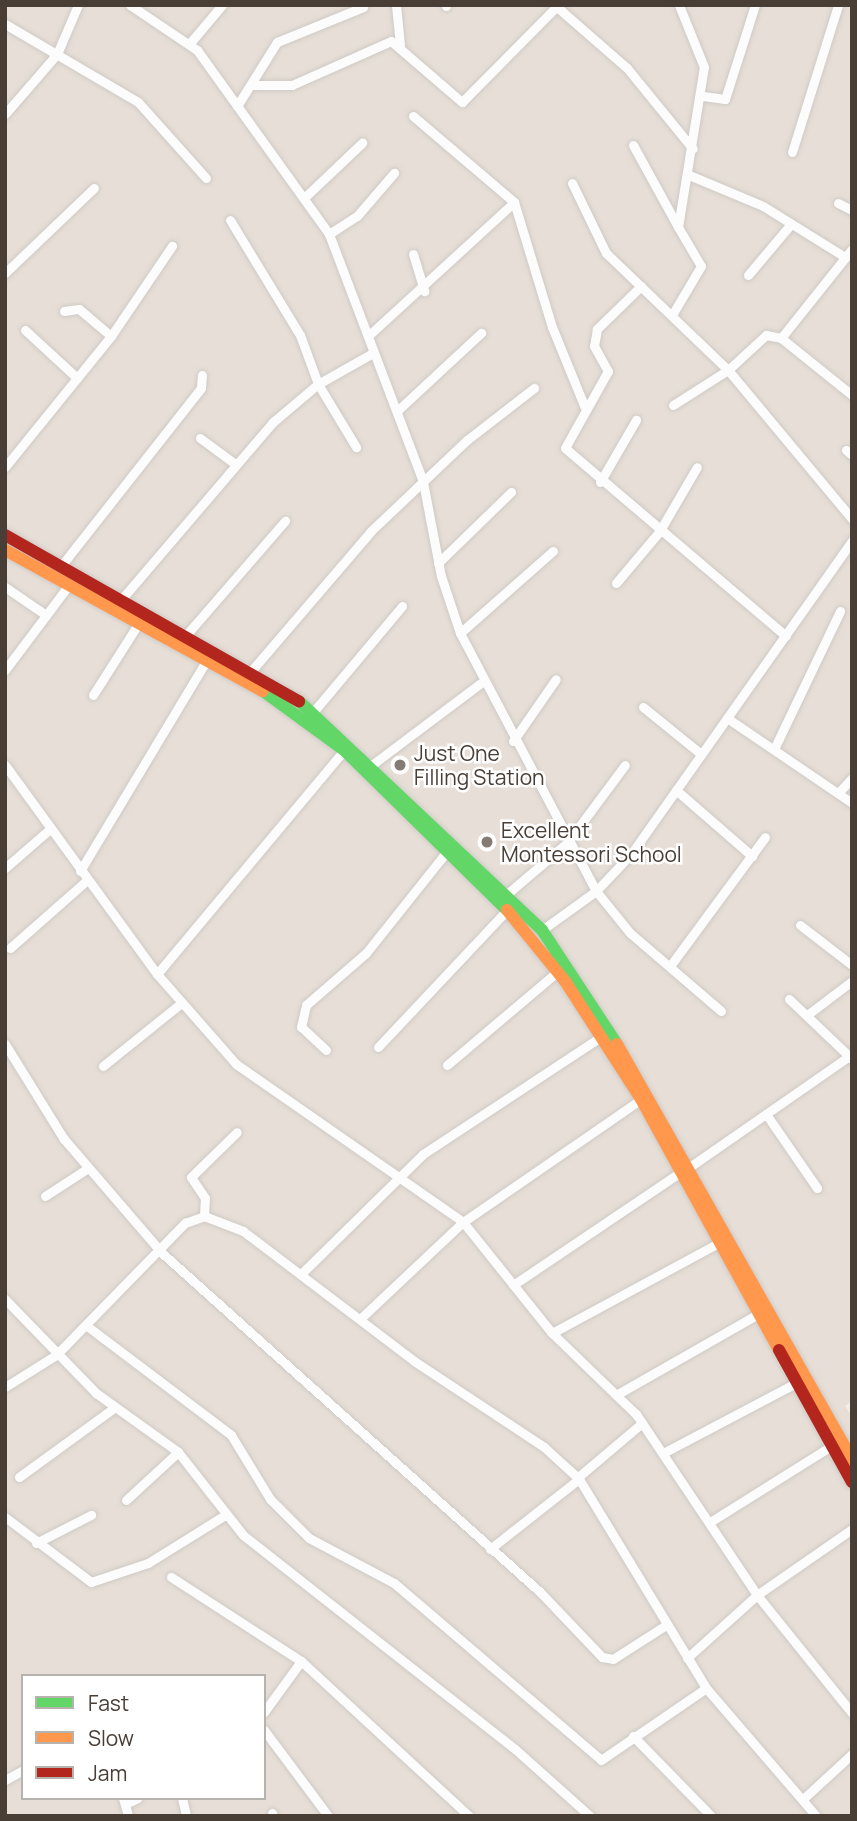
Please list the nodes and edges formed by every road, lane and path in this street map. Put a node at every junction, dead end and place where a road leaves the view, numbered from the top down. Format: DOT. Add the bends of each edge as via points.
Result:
graph roads {
  1 [pos="78,5"];
  2 [pos="130,5"];
  3 [pos="222,5"];
  4 [pos="396,5"];
  5 [pos="679,5"];
  6 [pos="755,5"];
  7 [pos="838,5"];
  8 [pos="558,6"];
  9 [pos="363,7"];
  10 [pos="5,24"];
  11 [pos="190,43"];
  12 [pos="400,45"];
  13 [pos="57,54"];
  14 [pos="254,85"];
  15 [pos="703,96"];
  16 [pos="237,106"];
  17 [pos="5,114"];
  18 [pos="413,116"];
  19 [pos="362,143"];
  20 [pos="634,145"];
  21 [pos="693,149"];
  22 [pos="792,152"];
  23 [pos="394,173"];
  24 [pos="689,175"];
  25 [pos="206,178"];
  26 [pos="572,183"];
  27 [pos="94,188"];
  28 [pos="305,197"];
  29 [pos="514,202"];
  30 [pos="838,203"];
  31 [pos="852,210"];
  32 [pos="230,220"];
  33 [pos="791,224"];
  34 [pos="678,227"];
  35 [pos="330,234"];
  36 [pos="172,246"];
  37 [pos="852,249"];
  38 [pos="413,254"];
  39 [pos="845,257"];
  40 [pos="5,273"];
  41 [pos="748,275"];
  42 [pos="641,286"];
  43 [pos="424,291"];
  44 [pos="64,311"];
  45 [pos="672,316"];
  46 [pos="25,330"];
  47 [pos="481,333"];
  48 [pos="111,336"];
  49 [pos="368,336"];
  50 [pos="781,338"];
  51 [pos="371,354"];
  52 [pos="728,370"];
  53 [pos="202,375"];
  54 [pos="77,378"];
  55 [pos="318,384"];
  56 [pos="534,387"];
  57 [pos="852,395"];
  58 [pos="673,405"];
  59 [pos="585,408"];
  60 [pos="397,411"];
  61 [pos="636,420"];
  62 [pos="200,438"];
  63 [pos="355,447"];
  64 [pos="235,464"];
  65 [pos="5,467"];
  66 [pos="697,467"];
  67 [pos="423,482"];
  68 [pos="600,482"];
  69 [pos="511,492"];
  70 [pos="852,519"];
  71 [pos="285,521"];
  72 [pos="659,532"];
  73 [pos="5,535"];
  74 [pos="852,541"];
  75 [pos="5,550"];
  76 [pos="554,551"];
  77 [pos="438,563"];
  78 [pos="61,566"];
  79 [pos="616,583"];
  80 [pos="68,586"];
  81 [pos="5,587"];
  82 [pos="120,601"];
  83 [pos="402,606"];
  84 [pos="841,611"];
  85 [pos="46,615"];
  86 [pos="138,624"];
  87 [pos="460,633"];
  88 [pos="187,634"];
  89 [pos="786,636"];
  90 [pos="207,660"];
  91 [pos="5,670"];
  92 [pos="253,670"];
  93 [pos="556,679"];
  94 [pos="481,682"];
  95 [pos="93,695"];
  96 [pos="643,707"];
  97 [pos="314,711"];
  98 [pos="727,718"];
  99 [pos="513,741"];
  100 [pos="774,749"];
  101 [pos="344,750"];
  102 [pos="701,754"];
  103 [pos="373,764"];
  104 [pos="5,765"];
  105 [pos="625,765"];
  106 [pos="852,778"];
  107 [pos="676,790"];
  108 [pos="839,792"];
  109 [pos="852,803"];
  110 [pos="50,829"];
  111 [pos="765,837"];
  112 [pos="567,843"];
  113 [pos="448,850"];
  114 [pos="751,856"];
  115 [pos="5,868"];
  116 [pos="80,871"];
  117 [pos="87,880"];
  118 [pos="596,891"];
  119 [pos="507,894"];
  120 [pos="508,911"];
  121 [pos="800,925"];
  122 [pos="542,930"];
  123 [pos="10,948"];
  124 [pos="852,965"];
  125 [pos="670,966"];
  126 [pos="558,972"];
  127 [pos="157,974"];
  128 [pos="852,981"];
  129 [pos="789,999"];
  130 [pos="181,1003"];
  131 [pos="721,1011"];
  132 [pos="807,1015"];
  133 [pos="602,1036"];
  134 [pos="5,1044"];
  135 [pos="378,1047"];
  136 [pos="326,1050"];
  137 [pos="850,1058"];
  138 [pos="447,1065"];
  139 [pos="103,1066"];
  140 [pos="641,1099"];
  141 [pos="766,1114"];
  142 [pos="237,1132"];
  143 [pos="88,1168"];
  144 [pos="687,1168"];
  145 [pos="400,1172"];
  146 [pos="817,1188"];
  147 [pos="45,1196"];
  148 [pos="204,1216"];
  149 [pos="463,1222"];
  150 [pos="720,1242"];
  151 [pos="162,1253"];
  152 [pos="303,1272"];
  153 [pos="513,1285"];
  154 [pos="5,1300"];
  155 [pos="758,1314"];
  156 [pos="361,1318"];
  157 [pos="87,1326"];
  158 [pos="552,1333"];
  159 [pos="56,1355"];
  160 [pos="796,1383"];
  161 [pos="5,1387"];
  162 [pos="616,1395"];
  163 [pos="114,1408"];
  164 [pos="642,1423"];
  165 [pos="831,1446"];
  166 [pos="178,1452"];
  167 [pos="665,1452"];
  168 [pos="852,1460"];
  169 [pos="19,1477"];
  170 [pos="578,1479"];
  171 [pos="852,1482"];
  172 [pos="126,1500"];
  173 [pos="91,1515"];
  174 [pos="225,1515"];
  175 [pos="5,1517"];
  176 [pos="710,1522"];
  177 [pos="852,1528"];
  178 [pos="36,1543"];
  179 [pos="490,1549"];
  180 [pos="171,1577"];
  181 [pos="757,1595"];
  182 [pos="666,1625"];
  183 [pos="687,1658"];
  184 [pos="301,1661"];
  185 [pos="706,1688"];
  186 [pos="266,1709"];
  187 [pos="852,1713"];
  188 [pos="266,1733"];
  189 [pos="634,1736"];
  190 [pos="852,1754"];
  191 [pos="803,1799"];
  192 [pos="124,1801"];
  193 [pos="128,1816"];
  194 [pos="328,1816"];
  195 [pos="469,1816"];
  196 [pos="590,1816"];
  197 [pos="711,1816"];
  198 [pos="816,1816"];
  1 -- 13 [label="street"];
  2 -- 11 [label="street"];
  3 -- 11 [label="street"];
  4 -- 12 [label="street"];
  5 -- 15 [label="street" via="702,55"];
  6 -- 15 [label="street" via="725,99"];
  7 -- 22 [label="street"];
  8 -- 12 [label="street" via="462,102"];
  8 -- 21 [label="street" via="627,68"];
  9 -- 14 [label="street" via="277,42"];
  10 -- 13 [label="street"];
  11 -- 16 [label="street"];
  12 -- 14 [label="street" via="383,42 292,85"];
  13 -- 17 [label="street"];
  13 -- 25 [label="street" via="138,102"];
  14 -- 16 [label="street"];
  15 -- 21 [label="street"];
  16 -- 28 [label="street"];
  18 -- 29 [label="street"];
  19 -- 28 [label="street"];
  20 -- 34 [label="street"];
  21 -- 24 [label="street"];
  23 -- 35 [label="street" via="357,216"];
  24 -- 33 [label="street" via="737,193"];
  24 -- 34 [label="street"];
  26 -- 42 [label="street" via="594,236"];
  27 -- 40 [label="street"];
  28 -- 35 [label="street"];
  29 -- 43 [label="street"];
  29 -- 59 [label="street" via="552,327"];
  30 -- 31 [label="street"];
  32 -- 55 [label="street" via="300,335"];
  33 -- 39 [label="street"];
  33 -- 41 [label="street"];
  34 -- 45 [label="street" via="701,266"];
  35 -- 49 [label="street"];
  36 -- 48 [label="street"];
  37 -- 39 [label="street"];
  38 -- 43 [label="street"];
  39 -- 50 [label="street"];
  42 -- 45 [label="street"];
  42 -- 59 [label="street" via="597,329 594,346 608,371"];
  43 -- 49 [label="street"];
  44 -- 48 [label="street" via="79,309"];
  45 -- 52 [label="street"];
  46 -- 54 [label="street"];
  47 -- 60 [label="street"];
  48 -- 54 [label="street"];
  49 -- 51 [label="street"];
  50 -- 52 [label="street" via="763,337"];
  50 -- 57 [label="street"];
  51 -- 55 [label="street"];
  51 -- 60 [label="street"];
  52 -- 58 [label="street"];
  52 -- 70 [label="street"];
  53 -- 78 [label="street" via="201,388"];
  54 -- 65 [label="street"];
  55 -- 63 [label="street"];
  55 -- 64 [label="street"];
  56 -- 67 [label="street"];
  59 -- 68 [label="street" via="565,448"];
  60 -- 67 [label="street"];
  61 -- 68 [label="street"];
  62 -- 64 [label="street"];
  64 -- 82 [label="street"];
  66 -- 72 [label="street"];
  67 -- 77 [label="street"];
  67 -- 92 [label="street" via="371,531"];
  68 -- 72 [label="street"];
  69 -- 77 [label="street"];
  71 -- 88 [label="street"];
  72 -- 79 [label="street"];
  72 -- 89 [label="street"];
  73 -- 78 [label="main road"];
  74 -- 89 [label="street"];
  75 -- 80 [label="main road"];
  76 -- 87 [label="street"];
  77 -- 87 [label="street"];
  78 -- 82 [label="main road"];
  80 -- 85 [label="street"];
  80 -- 86 [label="main road"];
  81 -- 85 [label="street"];
  82 -- 88 [label="main road"];
  83 -- 97 [label="street"];
  84 -- 100 [label="street"];
  85 -- 91 [label="street"];
  86 -- 90 [label="main road"];
  86 -- 95 [label="street"];
  87 -- 94 [label="street"];
  88 -- 92 [label="main road"];
  89 -- 98 [label="street"];
  90 -- 101 [label="main road" via="275,697"];
  90 -- 116 [label="street"];
  92 -- 97 [label="main road"];
  93 -- 99 [label="street"];
  94 -- 99 [label="street"];
  94 -- 103 [label="street"];
  96 -- 102 [label="street"];
  97 -- 103 [label="main road"];
  98 -- 100 [label="street"];
  98 -- 102 [label="street"];
  99 -- 112 [label="street"];
  100 -- 108 [label="street"];
  101 -- 113 [label="main road"];
  101 -- 127 [label="street"];
  102 -- 107 [label="street"];
  103 -- 119 [label="main road"];
  104 -- 110 [label="street"];
  105 -- 112 [label="street"];
  106 -- 108 [label="street"];
  107 -- 114 [label="street"];
  107 -- 118 [label="street"];
  108 -- 109 [label="street"];
  110 -- 115 [label="street"];
  110 -- 116 [label="street"];
  111 -- 114 [label="street"];
  112 -- 118 [label="street"];
  112 -- 119 [label="street"];
  113 -- 120 [label="main road"];
  113 -- 136 [label="street" via="366,953 306,1005 301,1027"];
  114 -- 125 [label="street"];
  116 -- 117 [label="street"];
  117 -- 123 [label="street"];
  117 -- 127 [label="street"];
  118 -- 122 [label="street"];
  118 -- 125 [label="street"];
  119 -- 122 [label="main road"];
  120 -- 126 [label="main road"];
  120 -- 135 [label="street"];
  121 -- 124 [label="street"];
  122 -- 144 [label="main road" via="610,1027"];
  125 -- 131 [label="street"];
  126 -- 133 [label="main road"];
  126 -- 138 [label="street"];
  127 -- 130 [label="street"];
  128 -- 132 [label="street"];
  129 -- 132 [label="street"];
  130 -- 139 [label="street"];
  130 -- 145 [label="street" via="236,1064 337,1139"];
  132 -- 137 [label="street"];
  133 -- 140 [label="main road"];
  133 -- 145 [label="street"];
  134 -- 143 [label="street"];
  137 -- 141 [label="street"];
  140 -- 144 [label="main road"];
  140 -- 149 [label="street"];
  141 -- 144 [label="street"];
  141 -- 146 [label="street"];
  142 -- 148 [label="street" via="191,1177 205,1198"];
  143 -- 147 [label="street"];
  143 -- 151 [label="street"];
  144 -- 150 [label="main road"];
  144 -- 153 [label="street"];
  144 -- 168 [label="main road"];
  145 -- 149 [label="street"];
  145 -- 152 [label="street"];
  148 -- 151 [label="street" via="186,1223"];
  148 -- 152 [label="street" via="259,1239"];
  149 -- 153 [label="street"];
  149 -- 156 [label="street"];
  150 -- 155 [label="main road"];
  150 -- 158 [label="street"];
  151 -- 157 [label="street"];
  151 -- 179 [label="street"];
  152 -- 156 [label="street"];
  153 -- 158 [label="street"];
  154 -- 159 [label="street"];
  155 -- 160 [label="main road"];
  155 -- 162 [label="street"];
  156 -- 170 [label="street" via="544,1447"];
  157 -- 159 [label="street"];
  157 -- 189 [label="street" via="231,1435 270,1499 309,1538 394,1583 601,1759"];
  158 -- 162 [label="street"];
  159 -- 161 [label="street"];
  159 -- 163 [label="street"];
  160 -- 165 [label="main road"];
  160 -- 167 [label="street"];
  162 -- 164 [label="street"];
  163 -- 166 [label="street"];
  163 -- 169 [label="street"];
  164 -- 167 [label="street"];
  164 -- 170 [label="street"];
  165 -- 171 [label="main road"];
  165 -- 176 [label="street"];
  166 -- 172 [label="street"];
  166 -- 174 [label="street"];
  167 -- 176 [label="street"];
  170 -- 179 [label="street"];
  170 -- 182 [label="street"];
  173 -- 178 [label="street"];
  174 -- 178 [label="street" via="148,1563 91,1582"];
  174 -- 196 [label="street" via="293,1579 515,1749"];
  175 -- 178 [label="street"];
  176 -- 181 [label="street"];
  177 -- 181 [label="street"];
  179 -- 182 [label="street" via="606,1660"];
  180 -- 184 [label="street"];
  181 -- 183 [label="street"];
  181 -- 187 [label="street"];
  182 -- 183 [label="street"];
  183 -- 185 [label="street"];
  184 -- 186 [label="street"];
  184 -- 195 [label="street"];
  185 -- 189 [label="street"];
  185 -- 191 [label="street"];
  188 -- 194 [label="street"];
  189 -- 197 [label="street"];
  190 -- 191 [label="street"];
  191 -- 198 [label="street"];
  192 -- 193 [label="street"];
}
